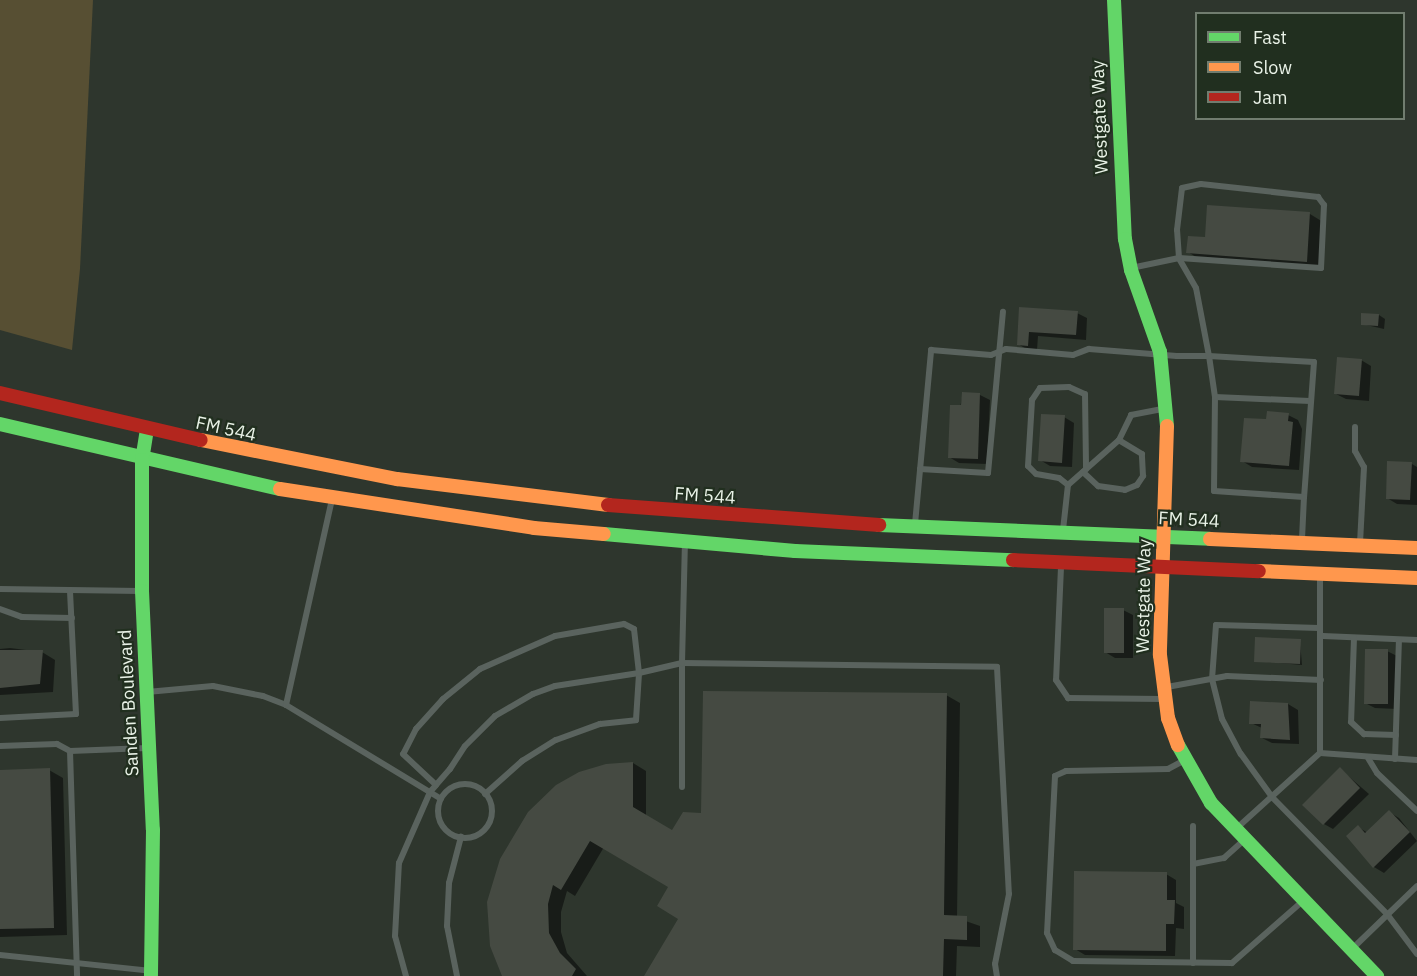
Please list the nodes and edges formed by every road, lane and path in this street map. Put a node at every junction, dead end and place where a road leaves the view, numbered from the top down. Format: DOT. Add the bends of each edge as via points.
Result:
graph roads {
  1 [pos="1114,0"];
  2 [pos="1179,258"];
  3 [pos="1131,268"];
  4 [pos="1003,312"];
  5 [pos="1000,352"];
  6 [pos="1160,355"];
  7 [pos="1209,356"];
  8 [pos="0,393"];
  9 [pos="1215,397"];
  10 [pos="1310,402"];
  11 [pos="1168,408"];
  12 [pos="0,424"];
  13 [pos="1355,427"];
  14 [pos="147,429"];
  15 [pos="1119,440"];
  16 [pos="142,460"];
  17 [pos="920,469"];
  18 [pos="1084,471"];
  19 [pos="1068,485"];
  20 [pos="1304,497"];
  21 [pos="333,499"];
  22 [pos="685,513"];
  23 [pos="915,526"];
  24 [pos="1062,532"];
  25 [pos="1163,536"];
  26 [pos="686,543"];
  27 [pos="1302,543"];
  28 [pos="1360,546"];
  29 [pos="1417,548"];
  30 [pos="1062,562"];
  31 [pos="1162,566"];
  32 [pos="1320,574"];
  33 [pos="1417,578"];
  34 [pos="0,589"];
  35 [pos="70,590"];
  36 [pos="141,591"];
  37 [pos="0,609"];
  38 [pos="72,618"];
  39 [pos="1319,628"];
  40 [pos="1323,636"];
  41 [pos="1354,638"];
  42 [pos="1399,640"];
  43 [pos="1417,640"];
  44 [pos="682,663"];
  45 [pos="639,673"];
  46 [pos="1212,679"];
  47 [pos="1321,680"];
  48 [pos="146,692"];
  49 [pos="1163,693"];
  50 [pos="286,705"];
  51 [pos="0,718"];
  52 [pos="1396,735"];
  53 [pos="0,746"];
  54 [pos="149,748"];
  55 [pos="70,751"];
  56 [pos="1320,753"];
  57 [pos="1368,758"];
  58 [pos="1395,759"];
  59 [pos="1183,760"];
  60 [pos="1417,760"];
  61 [pos="436,785"];
  62 [pos="682,788"];
  63 [pos="430,792"];
  64 [pos="485,794"];
  65 [pos="1272,797"];
  66 [pos="441,799"];
  67 [pos="1417,811"];
  68 [pos="1193,826"];
  69 [pos="1240,835"];
  70 [pos="461,837"];
  71 [pos="1193,864"];
  72 [pos="1417,886"];
  73 [pos="1304,900"];
  74 [pos="1387,914"];
  75 [pos="1352,949"];
  76 [pos="1417,954"];
  77 [pos="0,955"];
  78 [pos="78,963"];
  79 [pos="1193,963"];
  80 [pos="151,974"];
  81 [pos="77,976"];
  82 [pos="406,976"];
  83 [pos="457,976"];
  84 [pos="997,976"];
  85 [pos="1377,976"];
  1 -- 3 [label="main road, Westgate Way" via="1121,204"];
  2 -- 2 [label="lane" via="1177,230 1182,188 1201,184 1301,193 1318,197 1324,205 1321,268"];
  2 -- 3 [label="lane"];
  2 -- 7 [label="lane" via="1196,288"];
  3 -- 6 [label="main road, Westgate Way"];
  4 -- 5 [label="lane"];
  5 -- 6 [label="lane" via="1073,355 1089,349"];
  5 -- 17 [label="lane" via="991,355 931,350"];
  5 -- 17 [label="lane" via="988,473"];
  6 -- 7 [label="lane"];
  6 -- 11 [label="main road, Westgate Way"];
  7 -- 9 [label="lane"];
  7 -- 10 [label="lane" via="1314,362"];
  8 -- 14 [label="main road, FM 544 / FM 544"];
  9 -- 10 [label="lane"];
  9 -- 20 [label="lane" via="1214,491"];
  10 -- 20 [label="lane"];
  11 -- 15 [label="lane" via="1131,415"];
  11 -- 25 [label="main road, Westgate Way"];
  12 -- 16 [label="main road"];
  13 -- 28 [label="lane" via="1355,451 1364,466"];
  14 -- 16 [label="main road, Sanden Boulevard"];
  14 -- 22 [label="main road, FM 544 / FM 544" via="397,479 537,499"];
  15 -- 18 [label="lane"];
  15 -- 18 [label="lane" via="1142,454 1143,476 1137,485 1125,490 1098,486"];
  16 -- 21 [label="main road"];
  16 -- 36 [label="main road, Sanden Boulevard"];
  17 -- 23 [label="lane"];
  18 -- 19 [label="lane"];
  18 -- 19 [label="lane" via="1085,394 1069,387 1040,388 1032,400 1028,466 1036,474 1059,478"];
  19 -- 24 [label="lane"];
  20 -- 27 [label="lane"];
  21 -- 26 [label="main road" via="534,528"];
  21 -- 50 [label="lane"];
  22 -- 23 [label="main road, FM 544 / FM 544"];
  22 -- 26 [label="main road"];
  23 -- 24 [label="main road, FM 544 / FM 544"];
  24 -- 25 [label="main road, FM 544 / FM 544"];
  25 -- 27 [label="main road, FM 544 / FM 544"];
  25 -- 31 [label="main road, Westgate Way"];
  26 -- 30 [label="main road"];
  26 -- 44 [label="lane"];
  27 -- 28 [label="main road, FM 544 / FM 544"];
  28 -- 29 [label="main road, FM 544 / FM 544"];
  30 -- 31 [label="main road"];
  30 -- 49 [label="lane" via="1056,680 1068,698"];
  31 -- 32 [label="main road"];
  31 -- 49 [label="main road, Westgate Way"];
  32 -- 33 [label="main road"];
  32 -- 39 [label="lane"];
  34 -- 35 [label="lane"];
  35 -- 36 [label="lane"];
  35 -- 38 [label="lane"];
  36 -- 48 [label="main road, Sanden Boulevard"];
  37 -- 38 [label="lane" via="22,617"];
  38 -- 51 [label="lane" via="76,714"];
  39 -- 40 [label="lane"];
  39 -- 46 [label="lane" via="1218,624 1214,630"];
  40 -- 41 [label="lane"];
  40 -- 47 [label="lane"];
  41 -- 42 [label="lane"];
  41 -- 52 [label="lane" via="1351,722 1364,734"];
  42 -- 43 [label="lane"];
  42 -- 52 [label="lane"];
  44 -- 45 [label="lane"];
  44 -- 62 [label="lane"];
  44 -- 84 [label="lane" via="997,667 1009,894 995,964"];
  45 -- 61 [label="lane" via="566,684 533,694 495,716 465,746"];
  45 -- 61 [label="lane" via="634,629 624,624 555,636 480,669 443,699 416,729 403,754"];
  45 -- 64 [label="lane" via="636,720 600,724 556,740 522,761"];
  46 -- 47 [label="lane"];
  46 -- 49 [label="lane"];
  46 -- 65 [label="lane" via="1230,737"];
  47 -- 56 [label="lane"];
  48 -- 50 [label="lane" via="213,686"];
  48 -- 54 [label="main road, Sanden Boulevard"];
  49 -- 59 [label="main road, Westgate Way"];
  50 -- 63 [label="lane"];
  52 -- 58 [label="lane"];
  53 -- 55 [label="lane" via="57,744"];
  54 -- 55 [label="lane"];
  54 -- 80 [label="main road, Sanden Boulevard"];
  55 -- 78 [label="lane"];
  56 -- 57 [label="lane"];
  56 -- 65 [label="lane"];
  57 -- 58 [label="lane"];
  57 -- 67 [label="lane" via="1377,774"];
  58 -- 60 [label="lane"];
  59 -- 69 [label="main road, Westgate Way" via="1210,803"];
  59 -- 79 [label="lane" via="1167,769 1066,771 1055,776 1047,933 1055,950 1073,961"];
  61 -- 63 [label="lane"];
  63 -- 66 [label="lane"];
  63 -- 82 [label="lane" via="399,862 395,936"];
  64 -- 66 [label="lane" via="472,786 458,785"];
  64 -- 70 [label="lane" via="491,808 488,824 477,835"];
  65 -- 69 [label="lane"];
  65 -- 74 [label="lane"];
  66 -- 70 [label="lane" via="439,820 448,832"];
  68 -- 71 [label="lane"];
  69 -- 71 [label="lane" via="1224,858"];
  69 -- 73 [label="main road, Westgate Way"];
  70 -- 83 [label="lane" via="449,883 447,927"];
  71 -- 79 [label="lane"];
  72 -- 74 [label="lane"];
  73 -- 75 [label="main road, Westgate Way"];
  73 -- 79 [label="lane" via="1238,959"];
  74 -- 75 [label="lane"];
  74 -- 76 [label="lane"];
  75 -- 85 [label="main road, Westgate Way"];
  77 -- 78 [label="lane"];
  78 -- 80 [label="lane"];
  78 -- 81 [label="lane"];
}
